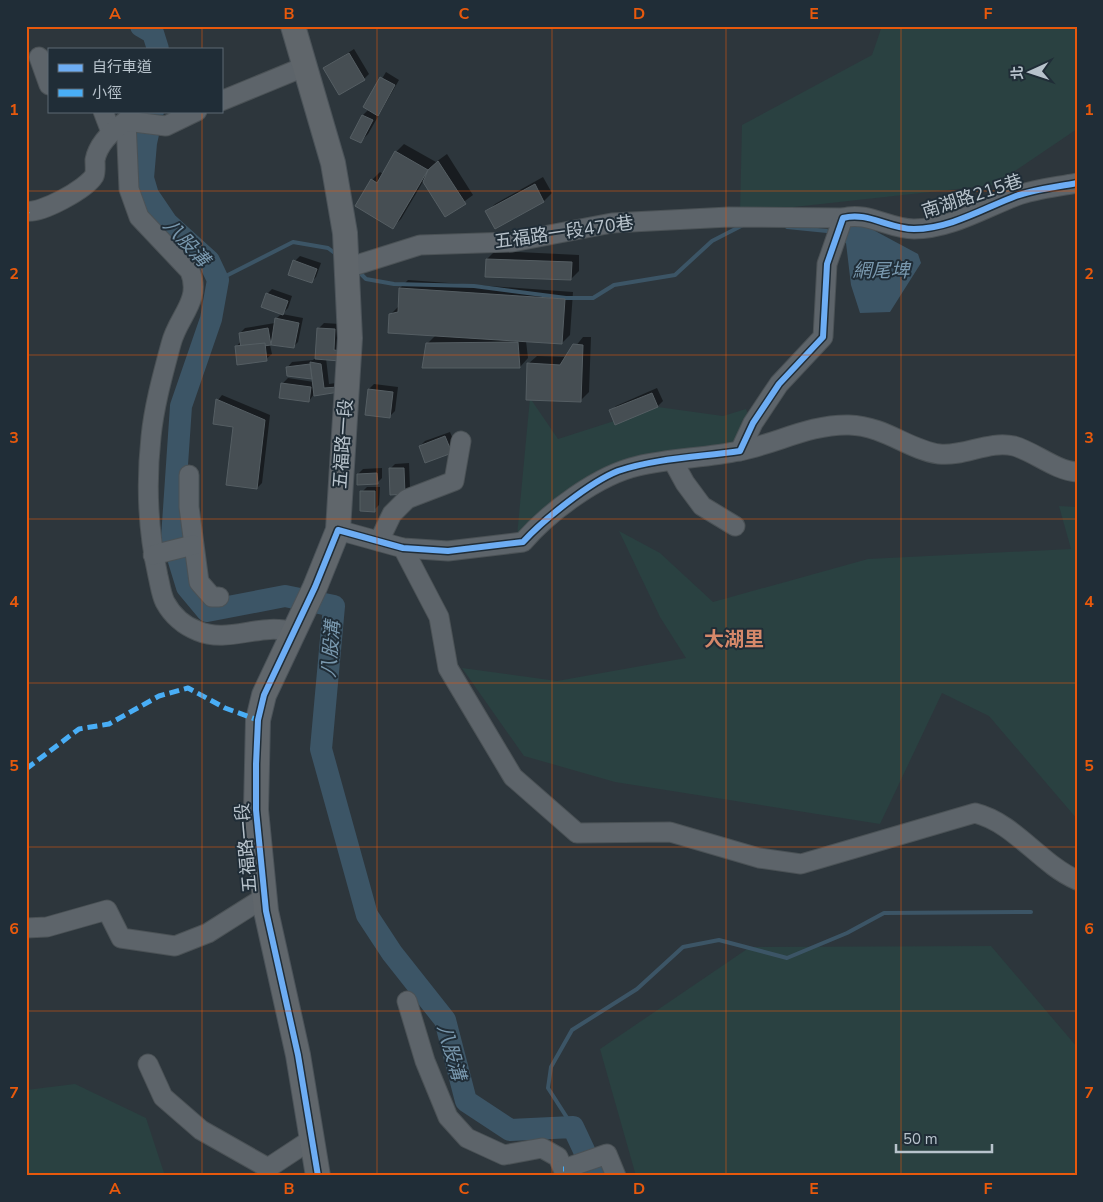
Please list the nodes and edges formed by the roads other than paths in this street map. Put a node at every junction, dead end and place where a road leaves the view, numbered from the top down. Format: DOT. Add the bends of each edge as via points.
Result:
graph roads {
  1 [pos="293,26"];
  2 [pos="39,57"];
  3 [pos="306,66"];
  4 [pos="48,82"];
  5 [pos="222,101"];
  6 [pos="104,112"];
  7 [pos="195,112"];
  8 [pos="118,127"];
  9 [pos="1077,183"];
  10 [pos="26,210"];
  11 [pos="843,218"];
  12 [pos="347,268"];
  13 [pos="461,441"];
  14 [pos="740,451"];
  15 [pos="673,461"];
  16 [pos="1077,472"];
  17 [pos="189,476"];
  18 [pos="735,526"];
  19 [pos="338,530"];
  20 [pos="379,541"];
  21 [pos="194,545"];
  22 [pos="403,548"];
  23 [pos="154,555"];
  24 [pos="219,597"];
  25 [pos="292,632"];
  26 [pos="1077,880"];
  27 [pos="265,897"];
  28 [pos="26,928"];
  29 [pos="407,1001"];
  30 [pos="148,1064"];
  31 [pos="312,1139"];
  32 [pos="565,1172"];
  33 [pos="318,1176"];
  34 [pos="616,1176"];
  1 -- 3 [label="main road, 五福路一段"];
  2 -- 4 [label="lane"];
  3 -- 5 [label="lane"];
  3 -- 12 [label="main road, 五福路一段" via="333,163 345,233"];
  6 -- 8 [label="lane"];
  7 -- 8 [label="lane" via="166,126"];
  8 -- 10 [label="lane" via="96,158 94,175 84,186 40,211"];
  8 -- 23 [label="lane" via="129,189 139,217 190,271 195,282 194,295 171,342 151,435 148,511"];
  9 -- 11 [label="lane, 南湖路215巷" via="1019,195 964,218 916,229 894,228 855,215"];
  11 -- 12 [label="lane, 五福路一段470巷" via="729,217 612,222 512,242 420,246"];
  11 -- 14 [label="lane" via="827,264 823,338 779,384 753,423"];
  12 -- 19 [label="main road, 五福路一段" via="350,338"];
  13 -- 20 [label="lane" via="454,481 407,498 392,514"];
  14 -- 15 [label="lane"];
  14 -- 16 [label="lane" via="815,428 850,425 882,431 938,454 959,454 998,445 1014,446"];
  15 -- 18 [label="lane" via="702,506"];
  15 -- 22 [label="lane" via="616,472 538,525 523,542 448,551"];
  17 -- 21 [label="lane"];
  19 -- 20 [label="lane"];
  19 -- 25 [label="main road, 五福路一段"];
  20 -- 22 [label="lane"];
  21 -- 23 [label="lane"];
  21 -- 24 [label="lane" via="200,582 212,597"];
  22 -- 26 [label="lane" via="439,617 448,668 513,777 577,832 670,832 759,858 802,864 975,813 992,817 1062,873"];
  23 -- 25 [label="lane" via="164,600 186,625 199,632 220,635 282,628"];
  25 -- 27 [label="main road, 五福路一段" via="264,694 258,720 256,810"];
  27 -- 28 [label="lane" via="208,933 175,946 121,938 108,910 47,927"];
  27 -- 31 [label="main road, 五福路一段"];
  29 -- 32 [label="lane" via="425,1061 448,1117 467,1138 504,1154 542,1148 558,1157"];
  30 -- 31 [label="lane" via="163,1097 201,1130 268,1168"];
  31 -- 33 [label="main road, 五福路一段"];
  32 -- 34 [label="lane" via="607,1154"];
}
